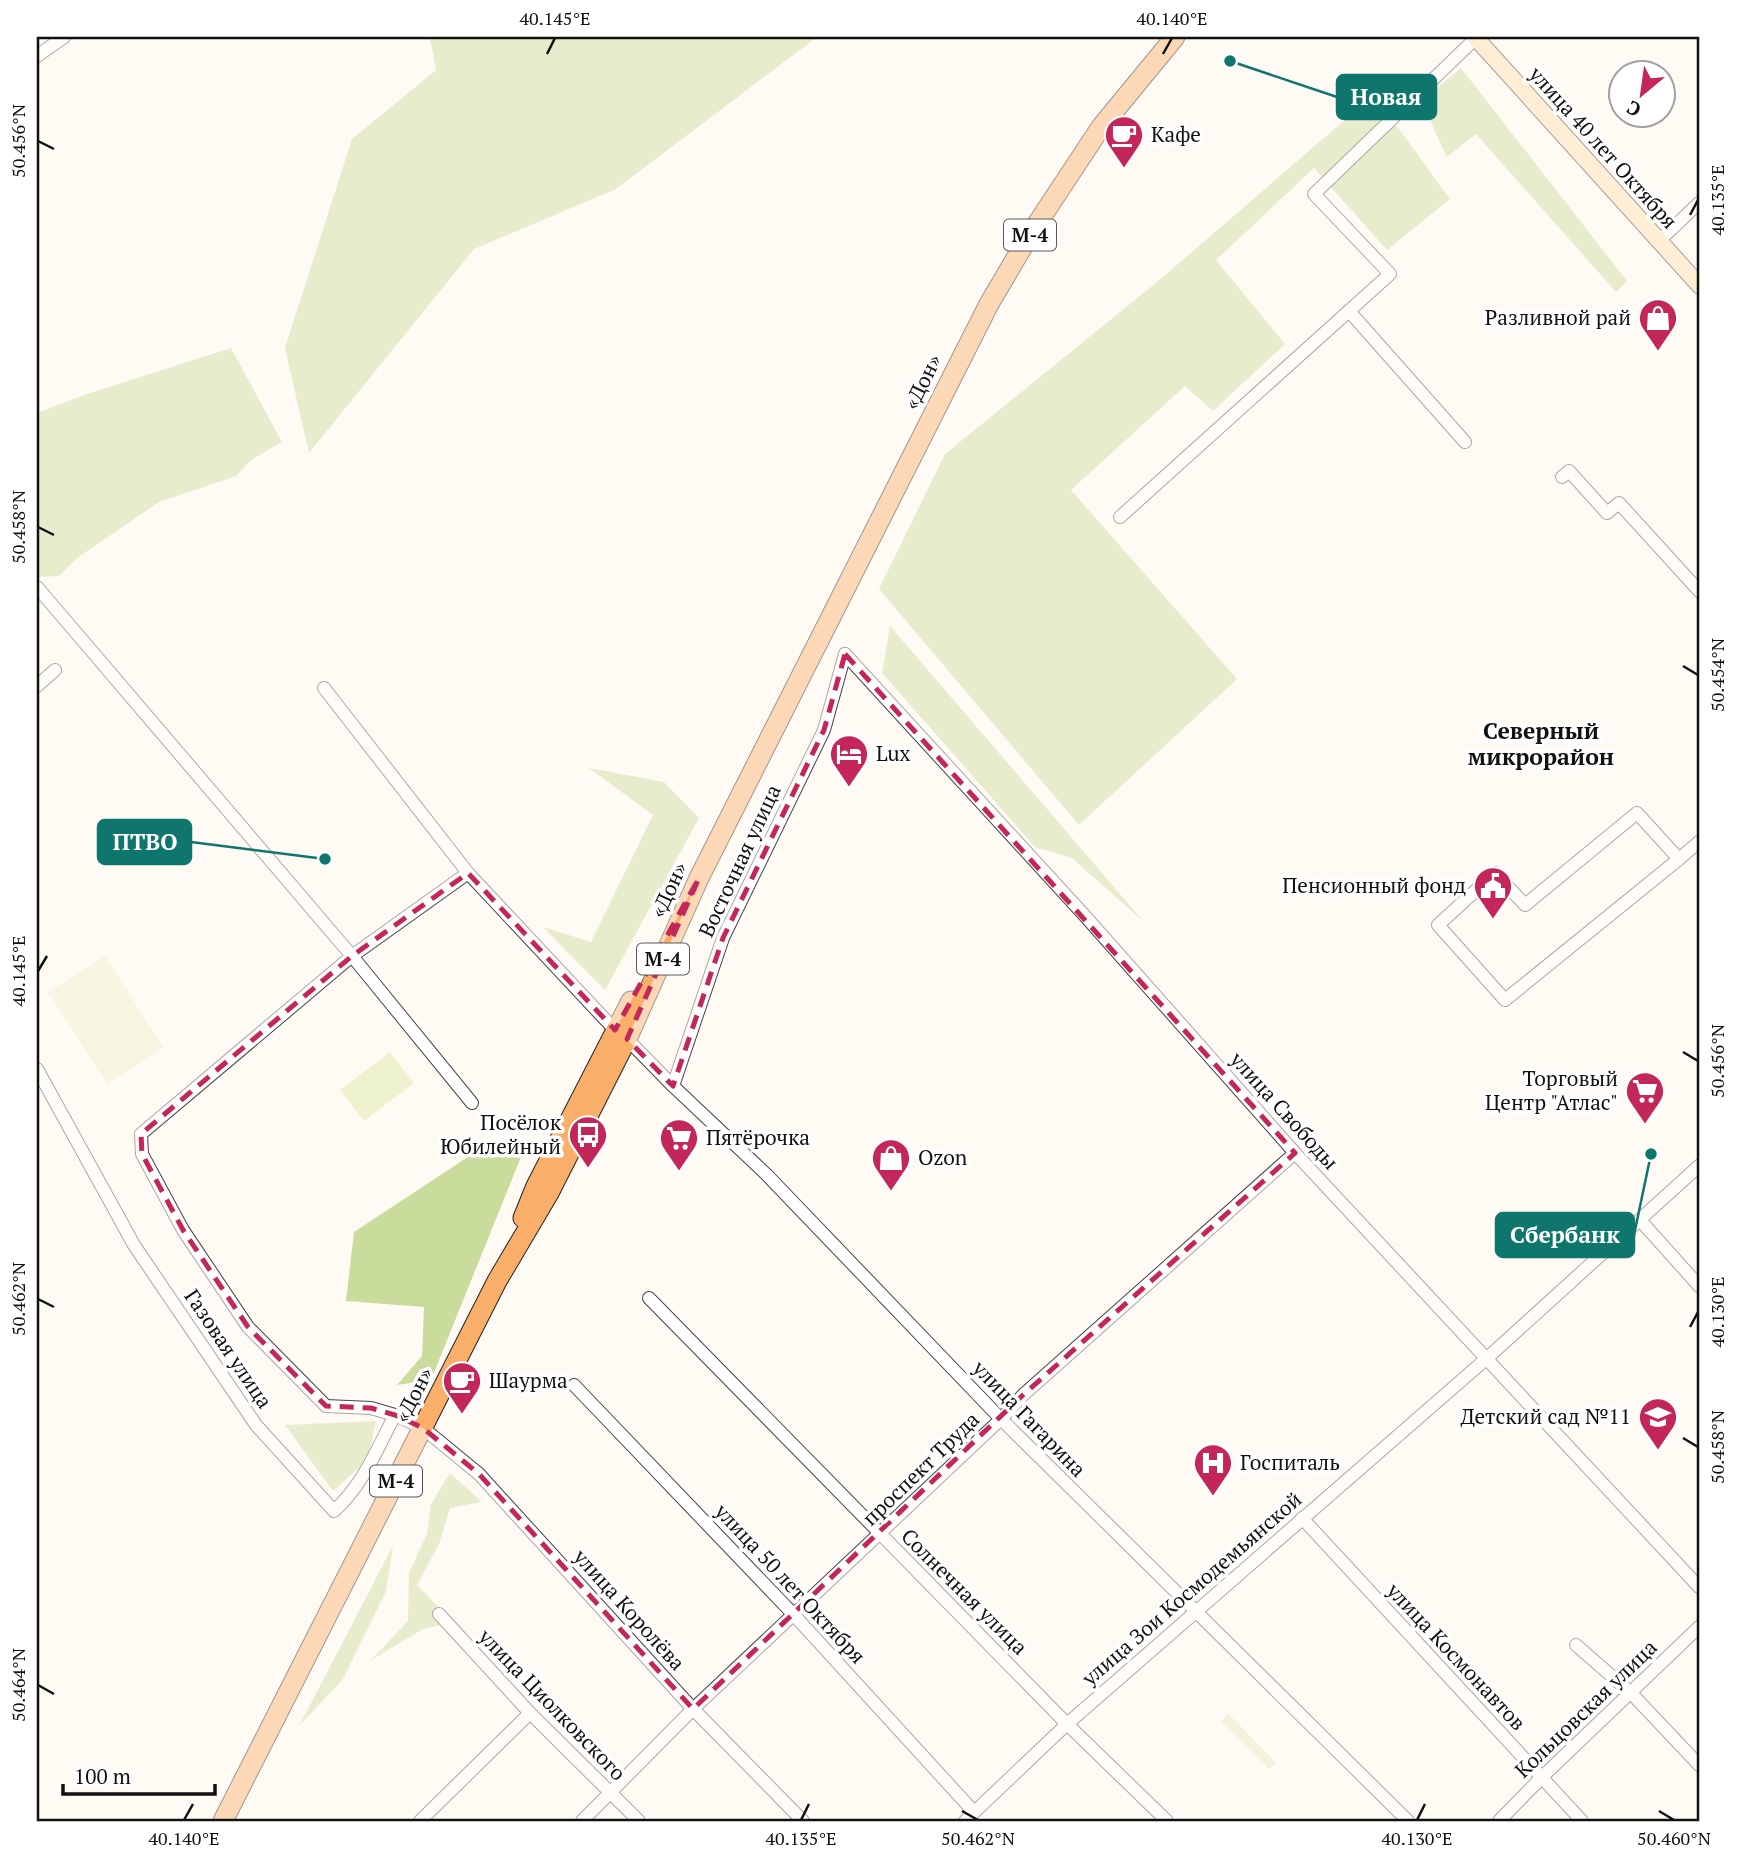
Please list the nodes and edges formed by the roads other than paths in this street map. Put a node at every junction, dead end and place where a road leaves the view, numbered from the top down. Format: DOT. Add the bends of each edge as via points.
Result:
graph roads {
  1 [pos="64,37"];
  2 [pos="1175,37"];
  3 [pos="1481,40"];
  4 [pos="37,56"];
  5 [pos="1700,202"];
  6 [pos="1659,241"];
  7 [pos="1700,286"];
  8 [pos="1349,311"];
  9 [pos="1465,442"];
  10 [pos="1562,477"];
  11 [pos="1120,517"];
  12 [pos="37,587"];
  13 [pos="1700,592"];
  14 [pos="845,654"];
  15 [pos="55,670"];
  16 [pos="37,686"];
  17 [pos="324,688"];
  18 [pos="1700,841"];
  19 [pos="1679,859"];
  20 [pos="468,873"];
  21 [pos="352,956"];
  22 [pos="621,1034"];
  23 [pos="37,1069"];
  24 [pos="673,1086"];
  25 [pos="472,1103"];
  26 [pos="1295,1153"];
  27 [pos="1700,1166"];
  28 [pos="1640,1220"];
  29 [pos="1700,1287"];
  30 [pos="649,1298"];
  31 [pos="1486,1359"];
  32 [pos="574,1385"];
  33 [pos="395,1415"];
  34 [pos="1001,1419"];
  35 [pos="423,1428"];
  36 [pos="1302,1518"];
  37 [pos="880,1534"];
  38 [pos="1700,1588"];
  39 [pos="1195,1613"];
  40 [pos="439,1614"];
  41 [pos="794,1615"];
  42 [pos="1700,1626"];
  43 [pos="1576,1645"];
  44 [pos="1631,1693"];
  45 [pos="693,1709"];
  46 [pos="530,1713"];
  47 [pos="1067,1724"];
  48 [pos="1700,1766"];
  49 [pos="1542,1777"];
  50 [pos="611,1793"];
  51 [pos="970,1817"];
  52 [pos="223,1821"];
  53 [pos="421,1821"];
  54 [pos="582,1821"];
  55 [pos="639,1821"];
  56 [pos="803,1821"];
  57 [pos="1167,1821"];
  58 [pos="1408,1821"];
  59 [pos="1499,1821"];
  60 [pos="1582,1821"];
  1 -- 4 [label="street"];
  2 -- 22 [label="main road, «Дон» / М-4" via="1101,127 989,304"];
  3 -- 6 [label="street, улица 40 лет Октября"];
  3 -- 8 [label="street" via="1314,194 1390,274"];
  5 -- 6 [label="street"];
  6 -- 7 [label="street, улица 40 лет Октября"];
  8 -- 9 [label="street"];
  8 -- 11 [label="street"];
  10 -- 13 [label="street" via="1569,471 1607,513 1619,503"];
  12 -- 21 [label="street"];
  14 -- 24 [label="street, Восточная улица" via="824,730 723,938"];
  14 -- 26 [label="street, улица Свободы"];
  15 -- 16 [label="street"];
  17 -- 20 [label="street, улица Гагарина"];
  18 -- 19 [label="street"];
  19 -- 19 [label="street" via="1505,999 1438,925 1494,873 1525,905 1637,814"];
  20 -- 21 [label="street"];
  20 -- 22 [label="street, улица Гагарина"];
  21 -- 25 [label="street"];
  21 -- 33 [label="street" via="141,1134 142,1154 183,1230 248,1327 326,1406 371,1408"];
  22 -- 24 [label="street, улица Гагарина"];
  22 -- 35 [label="main road, «Дон» / М-4" via="536,1186 497,1281"];
  23 -- 33 [label="street, Газовая улица" via="142,1256 256,1425 334,1511 359,1485"];
  24 -- 34 [label="street, улица Гагарина" via="758,1166"];
  26 -- 31 [label="street, улица Свободы"];
  26 -- 34 [label="street, проспект Труда"];
  27 -- 28 [label="street, улица Зои Космодемьянской"];
  28 -- 29 [label="street"];
  28 -- 31 [label="street, улица Зои Космодемьянской"];
  30 -- 37 [label="street, Солнечная улица"];
  31 -- 36 [label="street, улица Зои Космодемьянской"];
  31 -- 38 [label="street, улица Свободы"];
  32 -- 41 [label="street, улица 50 лет Октября"];
  33 -- 35 [label="street"];
  34 -- 37 [label="street, проспект Труда"];
  34 -- 39 [label="street, улица Гагарина"];
  35 -- 45 [label="street, улица Королёва" via="479,1474"];
  35 -- 52 [label="main road, «Дон» / М-4"];
  36 -- 39 [label="street, улица Зои Космодемьянской"];
  36 -- 49 [label="street, улица Космонавтов"];
  37 -- 41 [label="street, проспект Труда"];
  37 -- 47 [label="street, Солнечная улица"];
  39 -- 47 [label="street, улица Зои Космодемьянской"];
  39 -- 58 [label="street, улица Гагарина"];
  40 -- 46 [label="street, улица Циолковского"];
  41 -- 45 [label="street, проспект Труда"];
  41 -- 51 [label="street, улица 50 лет Октября"];
  42 -- 44 [label="street, Кольцовская улица"];
  43 -- 44 [label="street"];
  44 -- 48 [label="street"];
  44 -- 49 [label="street, Кольцовская улица"];
  45 -- 50 [label="street, проспект Труда"];
  45 -- 56 [label="street, улица Королёва"];
  46 -- 50 [label="street, улица Циолковского"];
  46 -- 53 [label="street"];
  47 -- 51 [label="street, улица Зои Космодемьянской"];
  47 -- 57 [label="street, Солнечная улица"];
  49 -- 59 [label="street, Кольцовская улица"];
  49 -- 60 [label="street, улица Космонавтов"];
  50 -- 54 [label="street, проспект Труда"];
  50 -- 55 [label="street, улица Циолковского"];
}
